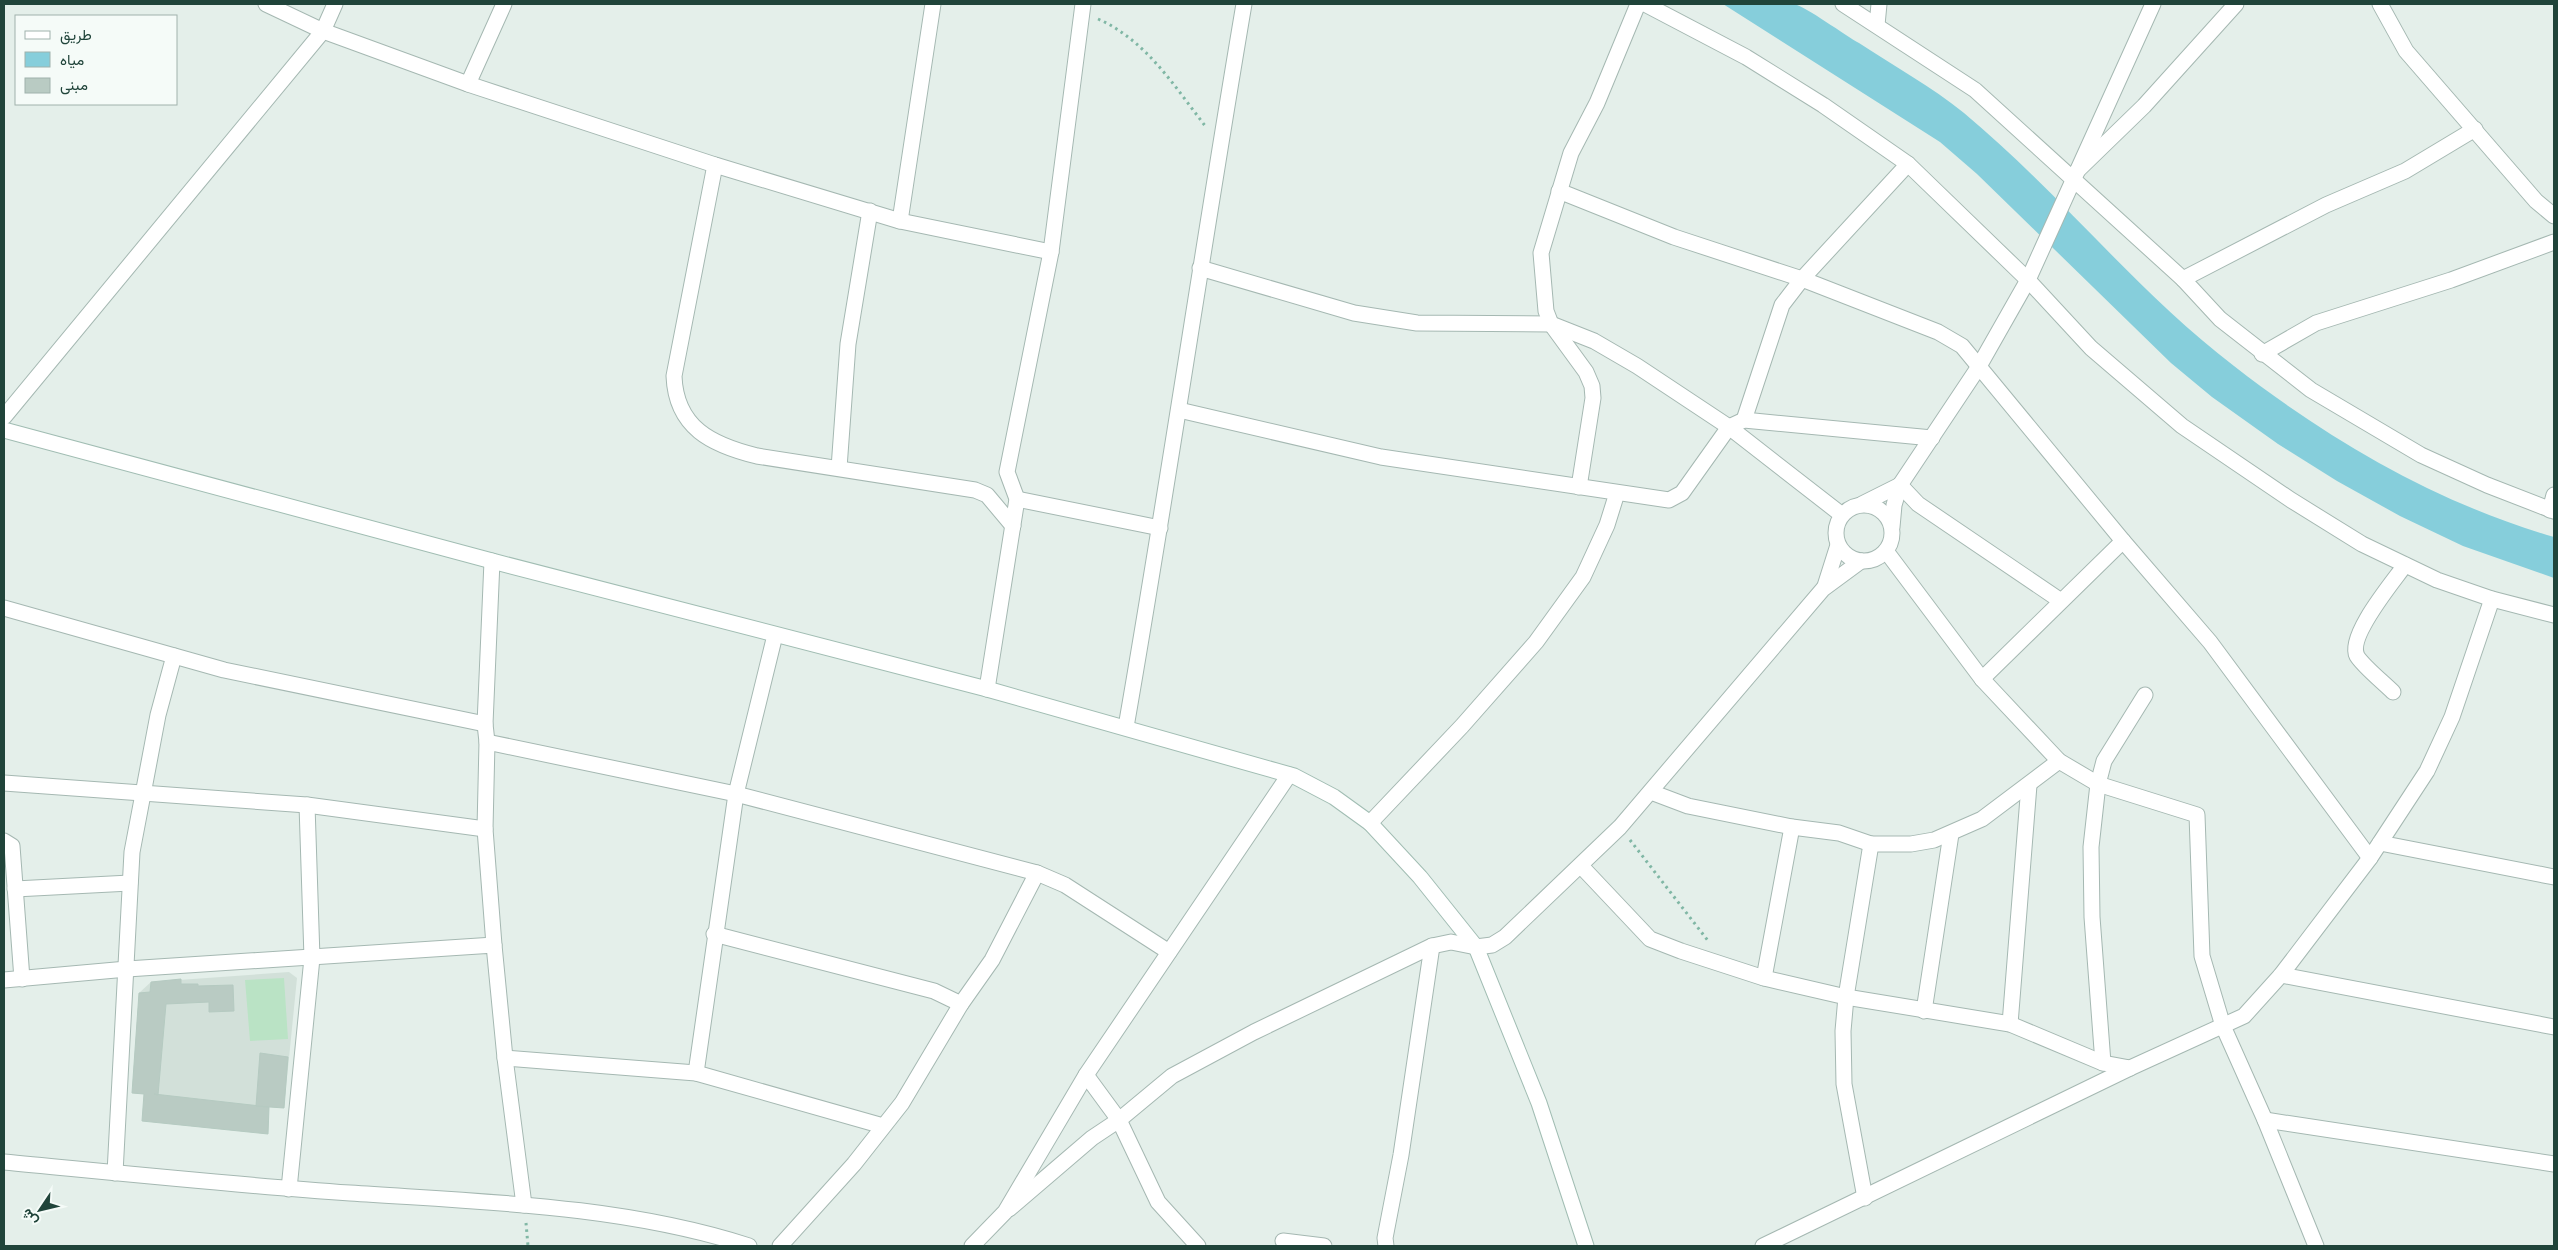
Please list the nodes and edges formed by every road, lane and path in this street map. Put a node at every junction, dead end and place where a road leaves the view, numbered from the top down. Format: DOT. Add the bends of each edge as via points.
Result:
graph roads {
  1 [pos="266,4"];
  2 [pos="335,4"];
  3 [pos="504,4"];
  4 [pos="933,4"];
  5 [pos="1244,4"];
  6 [pos="1638,4"];
  7 [pos="1645,4"];
  8 [pos="1842,4"];
  9 [pos="1879,4"];
  10 [pos="2152,4"];
  11 [pos="2236,4"];
  12 [pos="2380,4"];
  13 [pos="1082,8"];
  14 [pos="1877,25"];
  15 [pos="323,31"];
  16 [pos="468,84"];
  17 [pos="2476,129"];
  18 [pos="1220,145"];
  19 [pos="1908,164"];
  20 [pos="715,165"];
  21 [pos="2076,176"];
  22 [pos="1559,191"];
  23 [pos="870,211"];
  24 [pos="2554,216"];
  25 [pos="900,220"];
  26 [pos="2554,242"];
  27 [pos="1051,252"];
  28 [pos="1200,268"];
  29 [pos="1802,278"];
  30 [pos="2183,279"];
  31 [pos="2028,280"];
  32 [pos="1551,324"];
  33 [pos="2262,354"];
  34 [pos="1978,368"];
  35 [pos="1179,410"];
  36 [pos="4,417"];
  37 [pos="1744,420"];
  38 [pos="1729,427"];
  39 [pos="4,430"];
  40 [pos="1932,438"];
  41 [pos="839,468"];
  42 [pos="1900,485"];
  43 [pos="1579,487"];
  44 [pos="1617,493"];
  45 [pos="1017,499"];
  46 [pos="1862,504"];
  47 [pos="2553,505"];
  48 [pos="1842,515"];
  49 [pos="1013,526"];
  50 [pos="1892,527"];
  51 [pos="1160,528"];
  52 [pos="2122,541"];
  53 [pos="1838,545"];
  54 [pos="1886,551"];
  55 [pos="1860,561"];
  56 [pos="492,562"];
  57 [pos="2405,565"];
  58 [pos="1824,589"];
  59 [pos="2492,599"];
  60 [pos="2061,601"];
  61 [pos="4,608"];
  62 [pos="2554,615"];
  63 [pos="775,634"];
  64 [pos="174,656"];
  65 [pos="1982,679"];
  66 [pos="987,690"];
  67 [pos="2393,692"];
  68 [pos="2145,695"];
  69 [pos="485,724"];
  70 [pos="1126,727"];
  71 [pos="487,742"];
  72 [pos="2059,761"];
  73 [pos="1289,775"];
  74 [pos="4,783"];
  75 [pos="2098,784"];
  76 [pos="2029,785"];
  77 [pos="1651,792"];
  78 [pos="144,794"];
  79 [pos="736,794"];
  80 [pos="307,804"];
  81 [pos="1370,823"];
  82 [pos="1620,827"];
  83 [pos="1792,827"];
  84 [pos="485,829"];
  85 [pos="1951,834"];
  86 [pos="4,841"];
  87 [pos="2380,843"];
  88 [pos="1871,844"];
  89 [pos="2370,858"];
  90 [pos="1581,866"];
  91 [pos="1037,873"];
  92 [pos="2554,877"];
  93 [pos="130,883"];
  94 [pos="15,889"];
  95 [pos="714,934"];
  96 [pos="494,945"];
  97 [pos="1712,945"];
  98 [pos="1432,946"];
  99 [pos="1476,947"];
  100 [pos="1169,952"];
  101 [pos="312,958"];
  102 [pos="127,968"];
  103 [pos="2281,975"];
  104 [pos="1764,978"];
  105 [pos="22,979"];
  106 [pos="4,980"];
  107 [pos="1846,997"];
  108 [pos="961,1004"];
  109 [pos="1924,1012"];
  110 [pos="2010,1024"];
  111 [pos="2223,1026"];
  112 [pos="2554,1028"];
  113 [pos="505,1058"];
  114 [pos="2103,1063"];
  115 [pos="2130,1068"];
  116 [pos="696,1073"];
  117 [pos="1086,1075"];
  118 [pos="1119,1120"];
  119 [pos="2265,1120"];
  120 [pos="883,1126"];
  121 [pos="4,1162"];
  122 [pos="2554,1164"];
  123 [pos="115,1173"];
  124 [pos="289,1189"];
  125 [pos="1866,1198"];
  126 [pos="524,1205"];
  127 [pos="1005,1212"];
  128 [pos="1792,1240"];
  129 [pos="1282,1241"];
  130 [pos="528,1246"];
  131 [pos="749,1246"];
  132 [pos="780,1246"];
  133 [pos="972,1246"];
  134 [pos="1198,1246"];
  135 [pos="1324,1246"];
  136 [pos="1386,1246"];
  137 [pos="1586,1246"];
  138 [pos="1763,1246"];
  139 [pos="2316,1246"];
  1 -- 15 [label="street"];
  2 -- 15 [label="street"];
  3 -- 16 [label="street"];
  4 -- 25 [label="street"];
  5 -- 18 [label="street"];
  6 -- 22 [label="street" via="1597,103 1571,153"];
  7 -- 19 [label="street" via="1746,57"];
  8 -- 14 [label="street"];
  9 -- 14 [label="street"];
  10 -- 21 [label="street"];
  11 -- 21 [label="street"];
  12 -- 17 [label="street" via="2406,51"];
  13 -- 18 [label="path" via="1117,29 1157,64"];
  13 -- 27 [label="street"];
  14 -- 21 [label="street" via="1975,90"];
  15 -- 16 [label="street"];
  15 -- 36 [label="street"];
  16 -- 20 [label="street"];
  17 -- 24 [label="street" via="2536,201"];
  17 -- 30 [label="street" via="2405,171 2326,206"];
  18 -- 28 [label="street"];
  19 -- 29 [label="street"];
  19 -- 31 [label="street"];
  20 -- 23 [label="street"];
  20 -- 41 [label="street" via="674,376 678,404 688,422 708,438 733,450"];
  21 -- 30 [label="street"];
  21 -- 31 [label="street"];
  22 -- 29 [label="street" via="1674,237"];
  22 -- 32 [label="street" via="1541,253 1546,311"];
  23 -- 25 [label="street"];
  23 -- 41 [label="street" via="848,344"];
  25 -- 27 [label="street"];
  26 -- 33 [label="street" via="2316,324"];
  27 -- 45 [label="street" via="1007,472"];
  28 -- 32 [label="street" via="1354,313 1417,324"];
  28 -- 35 [label="street"];
  29 -- 34 [label="street" via="1938,332 1962,346"];
  29 -- 37 [label="street" via="1782,305"];
  30 -- 33 [label="street" via="2220,319"];
  31 -- 34 [label="street"];
  31 -- 57 [label="street" via="2091,348 2182,426 2291,500 2362,544"];
  32 -- 38 [label="street" via="1594,341"];
  32 -- 43 [label="street" via="1586,372 1592,386 1593,398"];
  33 -- 47 [label="street" via="2311,390 2421,455 2487,485"];
  34 -- 40 [label="street"];
  34 -- 52 [label="street"];
  35 -- 43 [label="street" via="1381,457"];
  35 -- 51 [label="street"];
  37 -- 38 [label="street"];
  37 -- 40 [label="street"];
  38 -- 44 [label="street" via="1682,492 1669,500"];
  38 -- 48 [label="street"];
  39 -- 56 [label="street"];
  40 -- 42 [label="street"];
  41 -- 49 [label="street" via="975,490 987,495"];
  42 -- 46 [label="street"];
  42 -- 50 [label="street"];
  42 -- 60 [label="street" via="1918,504"];
  43 -- 44 [label="street"];
  44 -- 81 [label="street" via="1607,525 1583,577 1536,642"];
  45 -- 49 [label="street"];
  45 -- 51 [label="street"];
  46 -- 48 [label="street"];
  46 -- 50 [label="street" via="1878,508"];
  48 -- 53 [label="street" via="1836,529"];
  49 -- 66 [label="street"];
  50 -- 54 [label="street"];
  51 -- 70 [label="street"];
  52 -- 60 [label="street"];
  52 -- 89 [label="street" via="2210,642"];
  53 -- 55 [label="street" via="1843,553"];
  53 -- 58 [label="street"];
  54 -- 55 [label="street" via="1870,561"];
  54 -- 65 [label="street"];
  55 -- 58 [label="street"];
  56 -- 63 [label="street"];
  56 -- 69 [label="street"];
  57 -- 59 [label="street"];
  57 -- 67 [label="street" via="2361,628 2356,644 2357,656"];
  58 -- 77 [label="street"];
  59 -- 62 [label="street"];
  59 -- 87 [label="street" via="2452,717 2427,771"];
  60 -- 65 [label="street"];
  61 -- 64 [label="street"];
  63 -- 66 [label="street"];
  63 -- 79 [label="street"];
  64 -- 69 [label="street" via="234,672"];
  64 -- 78 [label="street" via="158,715"];
  65 -- 72 [label="street"];
  66 -- 70 [label="street"];
  68 -- 75 [label="street" via="2104,760"];
  69 -- 71 [label="street"];
  70 -- 73 [label="street"];
  71 -- 79 [label="street"];
  71 -- 84 [label="street"];
  72 -- 75 [label="street"];
  72 -- 76 [label="street"];
  73 -- 81 [label="street" via="1334,797"];
  73 -- 100 [label="street"];
  74 -- 78 [label="street"];
  75 -- 111 [label="street" via="2197,814 2202,956"];
  75 -- 114 [label="street" via="2091,847 2092,917"];
  76 -- 85 [label="street" via="1982,819"];
  76 -- 110 [label="street"];
  77 -- 82 [label="street"];
  77 -- 83 [label="street" via="1688,806"];
  78 -- 80 [label="street"];
  78 -- 93 [label="street" via="132,852"];
  79 -- 91 [label="street"];
  79 -- 95 [label="street"];
  80 -- 84 [label="street"];
  80 -- 101 [label="street"];
  81 -- 99 [label="street" via="1420,877"];
  82 -- 90 [label="street"];
  82 -- 97 [label="path"];
  83 -- 88 [label="street" via="1839,833"];
  83 -- 104 [label="street"];
  84 -- 96 [label="street"];
  85 -- 88 [label="street" via="1911,844"];
  85 -- 109 [label="street"];
  86 -- 94 [label="street" via="12,846"];
  87 -- 89 [label="street"];
  87 -- 92 [label="street"];
  88 -- 107 [label="street"];
  89 -- 103 [label="street"];
  90 -- 99 [label="street" via="1505,937 1492,945"];
  90 -- 104 [label="street" via="1650,939"];
  91 -- 100 [label="street" via="1065,885"];
  91 -- 108 [label="street" via="992,960"];
  93 -- 94 [label="street"];
  93 -- 102 [label="street"];
  94 -- 105 [label="street"];
  95 -- 108 [label="street" via="934,991"];
  95 -- 116 [label="street"];
  96 -- 101 [label="street"];
  96 -- 113 [label="street"];
  98 -- 99 [label="street" via="1451,942"];
  98 -- 118 [label="street" via="1254,1032 1172,1076"];
  98 -- 136 [label="street"];
  99 -- 137 [label="street" via="1539,1103"];
  100 -- 117 [label="street"];
  101 -- 102 [label="street"];
  101 -- 124 [label="street"];
  102 -- 105 [label="street"];
  102 -- 123 [label="street"];
  103 -- 111 [label="street" via="2244,1016"];
  103 -- 112 [label="street"];
  104 -- 107 [label="street"];
  105 -- 106 [label="street"];
  107 -- 109 [label="street"];
  107 -- 125 [label="street" via="1844,1084"];
  108 -- 120 [label="street" via="902,1103"];
  109 -- 110 [label="street"];
  110 -- 114 [label="street"];
  111 -- 115 [label="street"];
  111 -- 119 [label="street"];
  113 -- 116 [label="street"];
  113 -- 126 [label="street"];
  114 -- 115 [label="street"];
  115 -- 125 [label="street"];
  116 -- 120 [label="street"];
  117 -- 118 [label="street"];
  117 -- 127 [label="street"];
  118 -- 127 [label="street" via="1092,1138"];
  118 -- 134 [label="street" via="1158,1202"];
  119 -- 122 [label="street"];
  119 -- 139 [label="street"];
  120 -- 132 [label="street" via="854,1164"];
  121 -- 123 [label="street"];
  123 -- 124 [label="street"];
  124 -- 126 [label="street"];
  125 -- 128 [label="street"];
  126 -- 130 [label="path"];
  126 -- 131 [label="street" via="619,1217"];
  127 -- 133 [label="street"];
  128 -- 138 [label="street"];
  129 -- 135 [label="street"];
}
